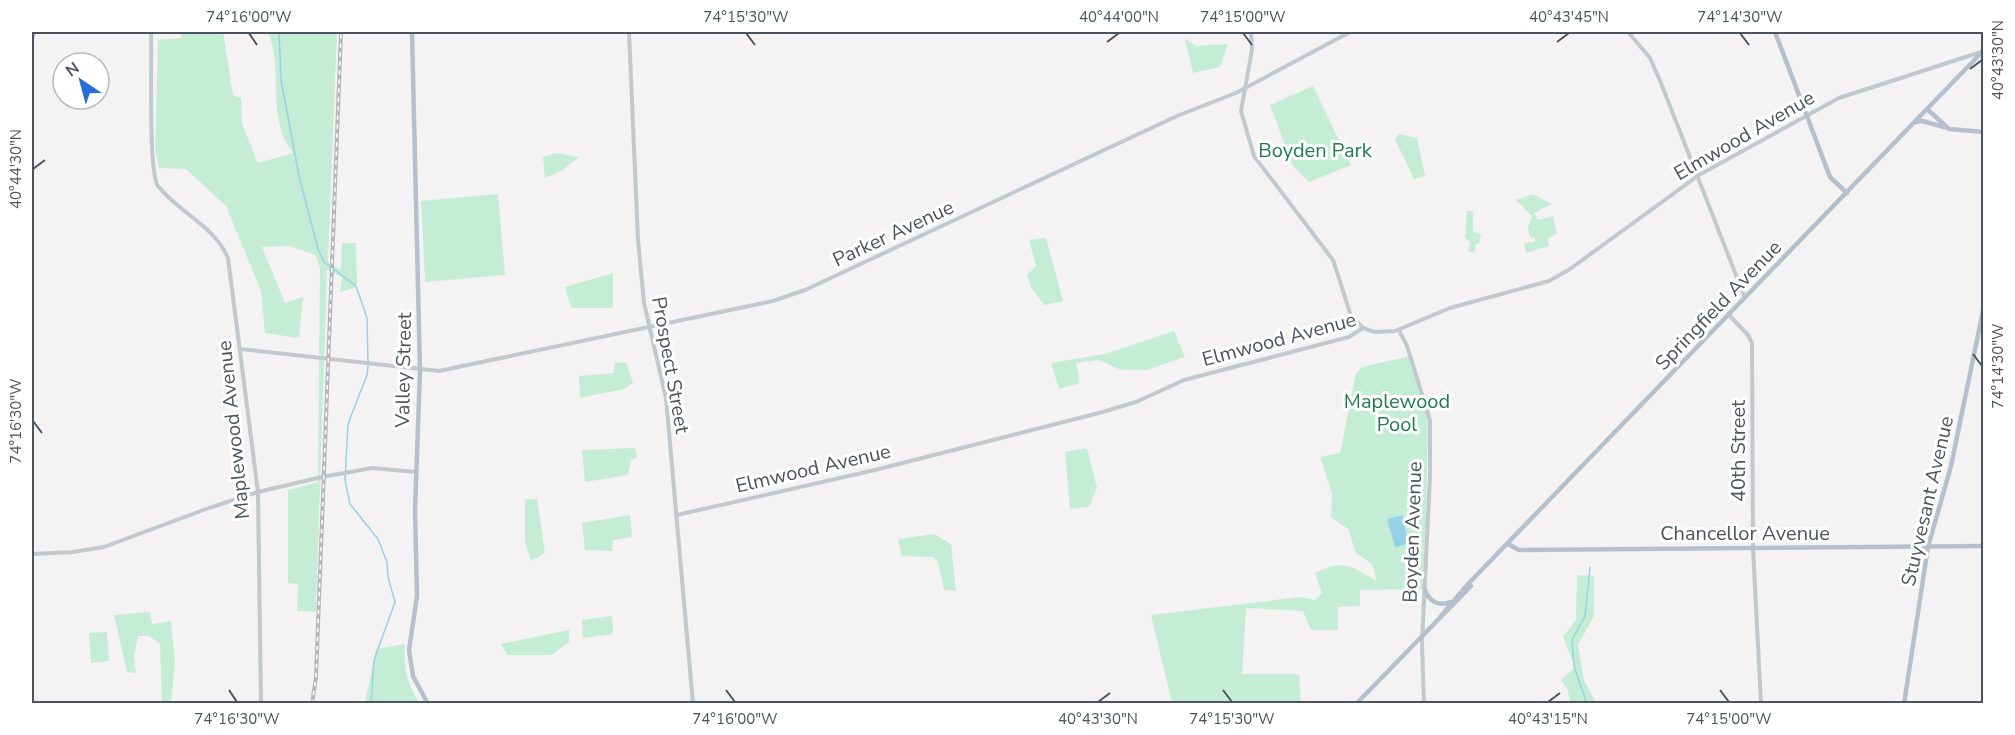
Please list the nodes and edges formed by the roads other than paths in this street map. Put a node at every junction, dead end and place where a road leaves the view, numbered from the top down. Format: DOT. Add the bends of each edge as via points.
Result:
graph roads {
  1 [pos="34,32"];
  2 [pos="151,32"];
  3 [pos="412,32"];
  4 [pos="629,32"];
  5 [pos="1251,32"];
  6 [pos="1350,32"];
  7 [pos="1628,32"];
  8 [pos="1775,32"];
  9 [pos="32,40"];
  10 [pos="1983,51"];
  11 [pos="1959,59"];
  12 [pos="1969,65"];
  13 [pos="1245,88"];
  14 [pos="1927,109"];
  15 [pos="1807,116"];
  16 [pos="1913,123"];
  17 [pos="1949,129"];
  18 [pos="1983,132"];
  19 [pos="1699,174"];
  20 [pos="1846,193"];
  21 [pos="1745,298"];
  22 [pos="1983,306"];
  23 [pos="1729,315"];
  24 [pos="649,327"];
  25 [pos="1363,328"];
  26 [pos="1399,330"];
  27 [pos="240,349"];
  28 [pos="420,371"];
  29 [pos="416,472"];
  30 [pos="258,492"];
  31 [pos="677,515"];
  32 [pos="1508,544"];
  33 [pos="1983,546"];
  34 [pos="1928,547"];
  35 [pos="1753,548"];
  36 [pos="32,554"];
  37 [pos="1473,581"];
  38 [pos="1425,590"];
  39 [pos="1455,599"];
  40 [pos="1441,616"];
  41 [pos="1423,634"];
  42 [pos="261,704"];
  43 [pos="428,704"];
  44 [pos="693,704"];
  45 [pos="1356,704"];
  46 [pos="1424,704"];
  47 [pos="1761,704"];
  48 [pos="1904,704"];
  1 -- 9 [label="street"];
  2 -- 27 [label="street, Maplewood Avenue" via="156,184 224,248"];
  3 -- 28 [label="main road, Valley Street"];
  4 -- 24 [label="street, Prospect Street" via="636,210"];
  5 -- 13 [label="street"];
  6 -- 13 [label="street, Parker Avenue"];
  7 -- 19 [label="street" via="1650,58"];
  8 -- 15 [label="main road"];
  10 -- 11 [label="street, Elmwood Avenue"];
  10 -- 12 [label="main road, Springfield Avenue"];
  11 -- 12 [label="street"];
  11 -- 15 [label="street, Elmwood Avenue" via="1839,98"];
  12 -- 14 [label="main road, Springfield Avenue"];
  13 -- 24 [label="street, Parker Avenue" via="1137,134 805,290 773,301"];
  13 -- 25 [label="street" via="1241,111 1254,156 1333,260 1351,316"];
  14 -- 16 [label="main road, Springfield Avenue"];
  14 -- 17 [label="main road"];
  15 -- 19 [label="street, Elmwood Avenue"];
  15 -- 20 [label="main road" via="1830,177"];
  16 -- 17 [label="main road" via="1922,121"];
  16 -- 20 [label="main road, Springfield Avenue"];
  17 -- 18 [label="main road"];
  19 -- 21 [label="street"];
  19 -- 26 [label="street, Elmwood Avenue" via="1557,278 1450,308"];
  20 -- 21 [label="main road, Springfield Avenue"];
  21 -- 23 [label="main road, Springfield Avenue"];
  22 -- 34 [label="main road, Stuyvesant Avenue" via="1951,466"];
  23 -- 32 [label="main road, Springfield Avenue"];
  23 -- 35 [label="street, 40th Street" via="1752,343"];
  24 -- 28 [label="street, Parker Avenue" via="492,362"];
  24 -- 31 [label="street, Prospect Street" via="666,398"];
  25 -- 26 [label="street, Elmwood Avenue" via="1383,333"];
  25 -- 31 [label="street, Elmwood Avenue" via="1349,338 1192,378 1099,413"];
  26 -- 38 [label="street, Boyden Avenue" via="1430,420"];
  27 -- 28 [label="street, Parker Avenue"];
  27 -- 30 [label="street, Maplewood Avenue"];
  28 -- 29 [label="main road, Valley Street"];
  29 -- 30 [label="street" via="372,468"];
  29 -- 43 [label="main road, Valley Street" via="417,596 409,650 413,676"];
  30 -- 36 [label="street" via="104,547"];
  30 -- 42 [label="street, Maplewood Avenue"];
  31 -- 44 [label="street, Prospect Street"];
  32 -- 35 [label="main road, Chancellor Avenue" via="1519,550"];
  32 -- 37 [label="main road, Springfield Avenue"];
  33 -- 34 [label="main road, Chancellor Avenue"];
  34 -- 35 [label="main road, Chancellor Avenue"];
  34 -- 48 [label="main road, Stuyvesant Avenue"];
  35 -- 47 [label="street, 40th Street"];
  37 -- 39 [label="main road, Springfield Avenue"];
  37 -- 40 [label="main road, Springfield Avenue"];
  38 -- 39 [label="main road" via="1438,604"];
  38 -- 41 [label="street, Boyden Avenue"];
  39 -- 40 [label="main road, Springfield Avenue"];
  40 -- 41 [label="main road, Springfield Avenue"];
  41 -- 45 [label="main road, Springfield Avenue"];
  41 -- 46 [label="street, Boyden Avenue"];
}
